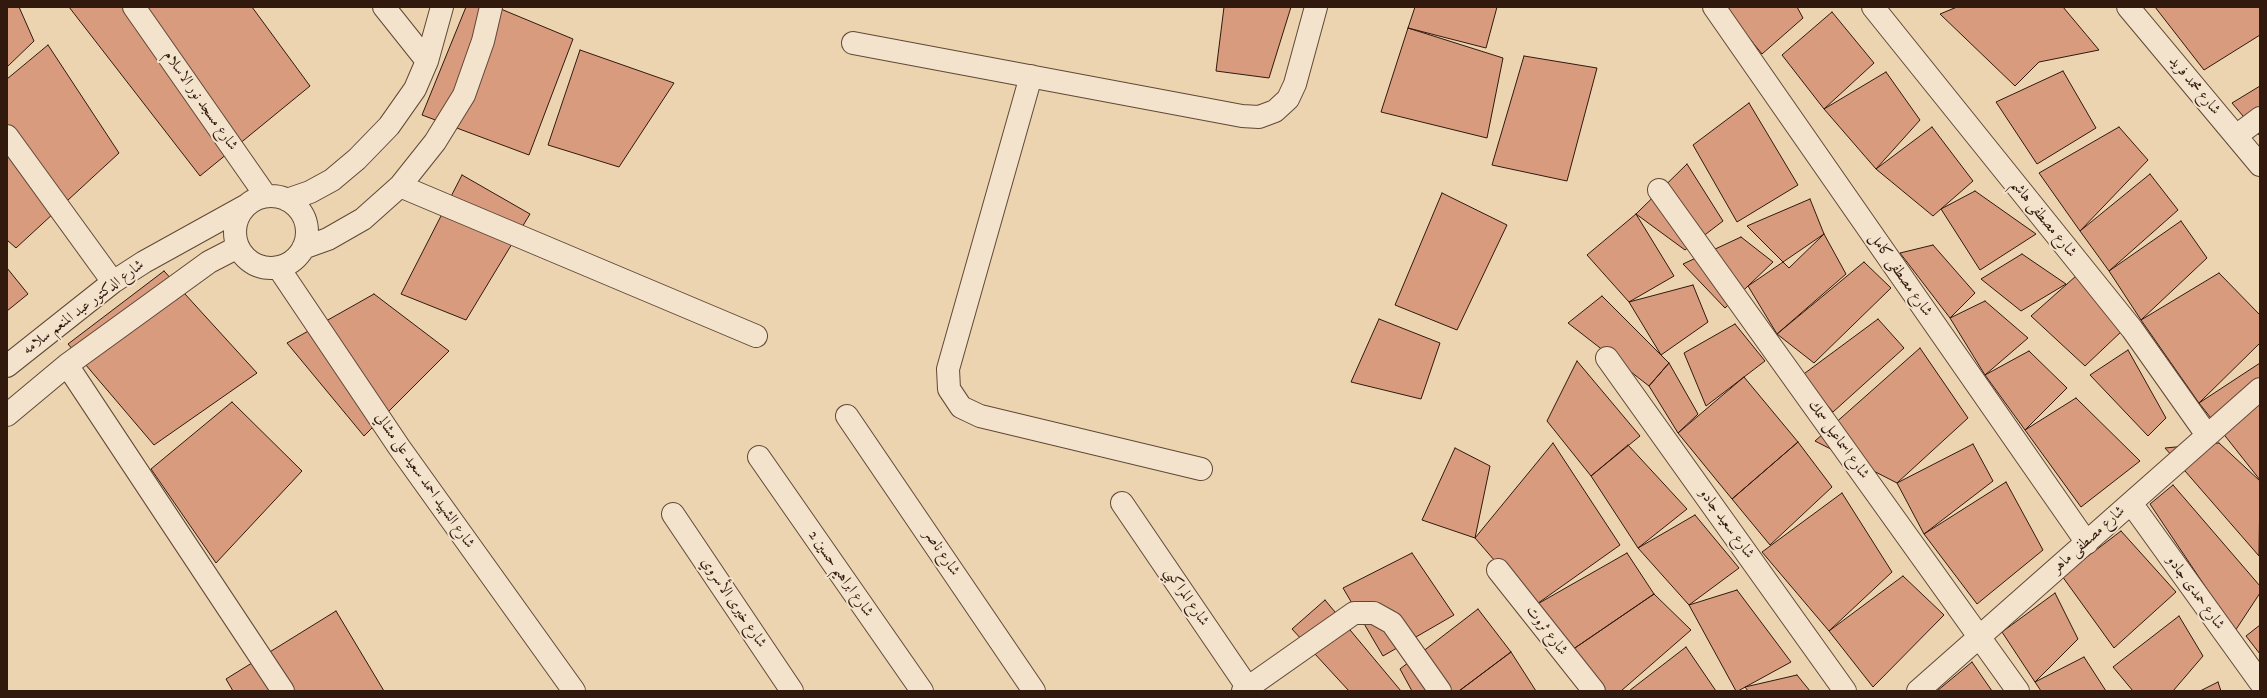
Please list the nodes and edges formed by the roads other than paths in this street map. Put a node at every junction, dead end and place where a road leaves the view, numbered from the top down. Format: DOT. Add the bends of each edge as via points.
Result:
graph roads {
  1 [pos="134,7"];
  2 [pos="384,7"];
  3 [pos="442,7"];
  4 [pos="491,7"];
  5 [pos="1316,7"];
  6 [pos="1714,7"];
  7 [pos="1873,7"];
  8 [pos="2128,7"];
  9 [pos="853,43"];
  10 [pos="427,61"];
  11 [pos="1032,76"];
  12 [pos="2260,118"];
  13 [pos="7,136"];
  14 [pos="2236,136"];
  15 [pos="2260,166"];
  16 [pos="400,186"];
  17 [pos="1659,190"];
  18 [pos="257,200"];
  19 [pos="287,200"];
  20 [pos="238,247"];
  21 [pos="303,248"];
  22 [pos="278,267"];
  23 [pos="113,282"];
  24 [pos="756,336"];
  25 [pos="1607,358"];
  26 [pos="67,365"];
  27 [pos="7,366"];
  28 [pos="2260,388"];
  29 [pos="7,415"];
  30 [pos="847,416"];
  31 [pos="2207,435"];
  32 [pos="759,457"];
  33 [pos="1201,469"];
  34 [pos="1122,503"];
  35 [pos="2130,503"];
  36 [pos="673,514"];
  37 [pos="2087,543"];
  38 [pos="1498,570"];
  39 [pos="1980,636"];
  40 [pos="2260,682"];
  41 [pos="1247,690"];
  42 [pos="283,691"];
  43 [pos="574,691"];
  44 [pos="792,691"];
  45 [pos="922,691"];
  46 [pos="1034,691"];
  47 [pos="1440,691"];
  48 [pos="1594,691"];
  49 [pos="1845,691"];
  50 [pos="1918,691"];
  51 [pos="2018,691"];
  1 -- 18 [label="street, شارع مسجد نور الاسلام"];
  2 -- 10 [label="street"];
  3 -- 10 [label="street"];
  4 -- 16 [label="street" via="483,41 464,95 436,142"];
  5 -- 11 [label="street" via="1295,84 1288,99 1275,111 1259,117 1242,116"];
  6 -- 37 [label="street, شارع مصطفى كامل"];
  7 -- 31 [label="street, شارع مصطفى هاشم" via="2132,329"];
  8 -- 14 [label="street, شارع محمد فريد"];
  9 -- 11 [label="street"];
  10 -- 19 [label="street" via="415,89 389,126 357,159 332,180 310,192"];
  11 -- 33 [label="street" via="948,369 949,389 961,407 980,416"];
  12 -- 14 [label="street"];
  13 -- 23 [label="street"];
  14 -- 15 [label="street, شارع محمد فريد"];
  16 -- 21 [label="street" via="358,223 328,239"];
  16 -- 24 [label="street"];
  17 -- 39 [label="street, شارع اسماعيل سمك"];
  18 -- 19 [label="street" via="277,196"];
  18 -- 20 [label="street" via="240,214 235,236"];
  18 -- 23 [label="street, شارع الدكتور عبد المنعم سلامه" via="144,262"];
  19 -- 21 [label="street" via="299,208 305,221 307,234"];
  20 -- 22 [label="street" via="255,264"];
  20 -- 26 [label="street" via="209,262"];
  21 -- 22 [label="street" via="293,260"];
  22 -- 43 [label="street, شارع الشهيد احمد سعيد على مشالي" via="399,447"];
  23 -- 27 [label="street, شارع الدكتور عبد المنعم سلامه"];
  25 -- 49 [label="street, شارع سعيد جادو"];
  26 -- 29 [label="street"];
  26 -- 42 [label="street"];
  28 -- 31 [label="street, شارع مصطفى ماهر"];
  30 -- 46 [label="street, شارع ناصر"];
  31 -- 35 [label="street, شارع مصطفى ماهر"];
  32 -- 45 [label="street, شارع ابراهيم حسين 2"];
  34 -- 41 [label="street, شارع المراكبي"];
  35 -- 37 [label="street, شارع مصطفى ماهر"];
  35 -- 40 [label="street, شارع حمدى جادو"];
  36 -- 44 [label="street, شارع خيرى الأسروي"];
  37 -- 39 [label="street, شارع مصطفى ماهر"];
  38 -- 48 [label="street, شارع ثروت"];
  39 -- 50 [label="street, شارع مصطفى ماهر"];
  39 -- 51 [label="street, شارع اسماعيل سمك"];
  41 -- 47 [label="street" via="1354,613 1374,613 1392,623"];
}
